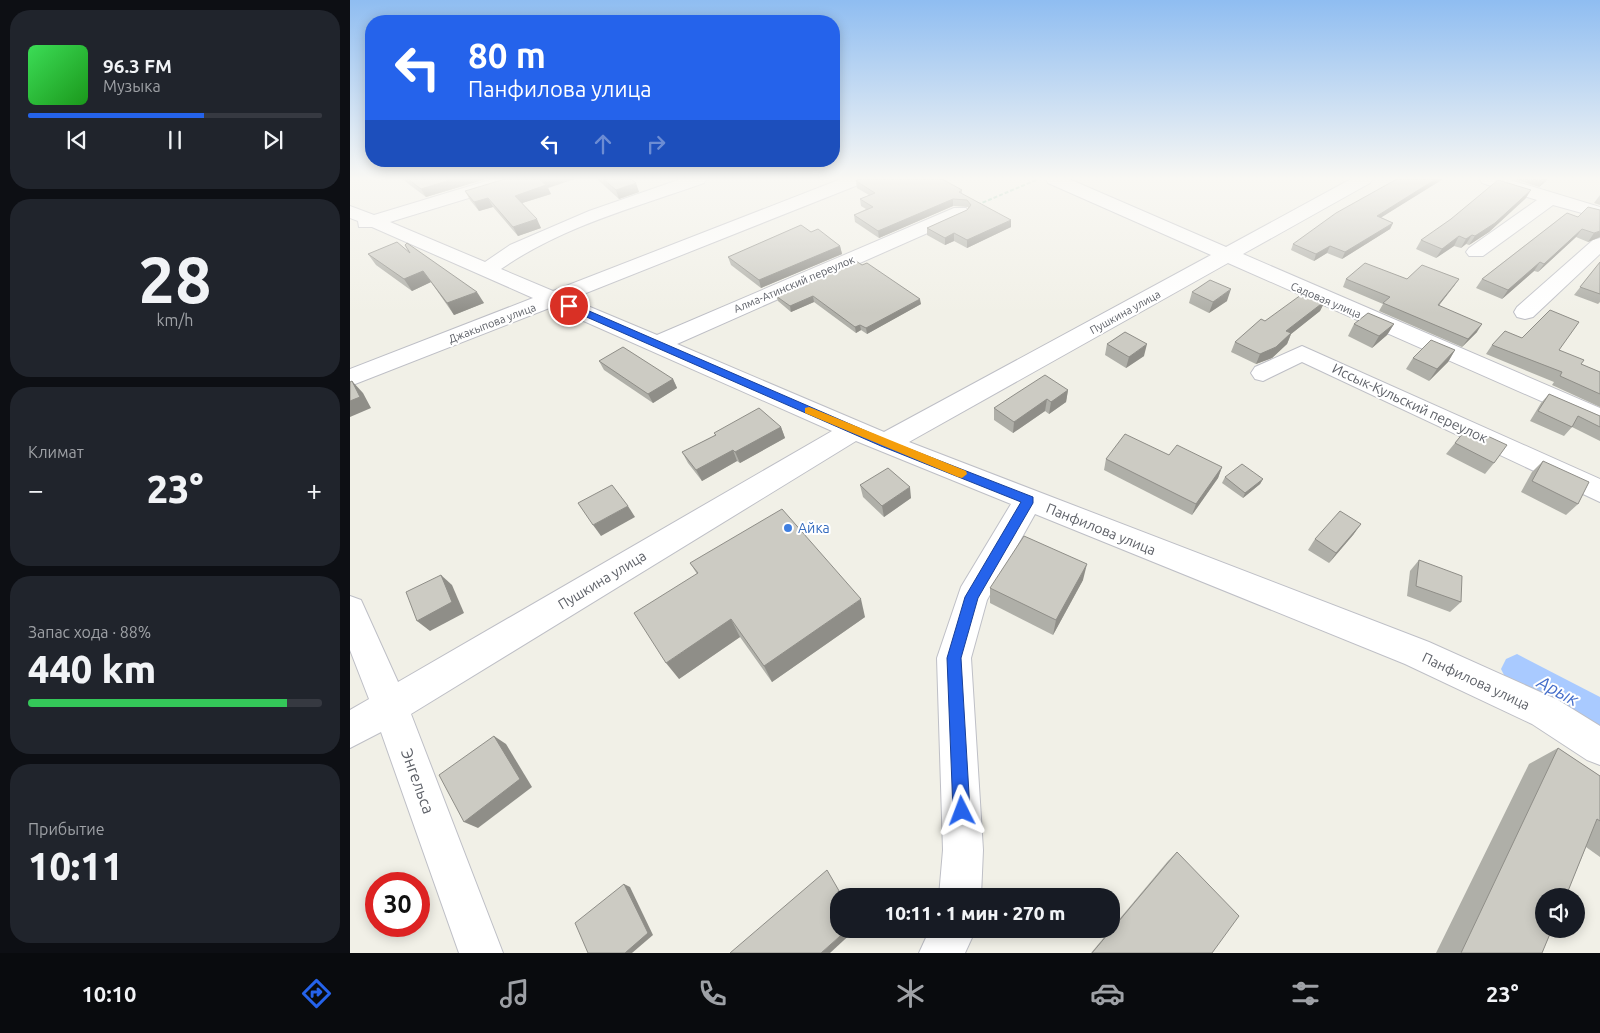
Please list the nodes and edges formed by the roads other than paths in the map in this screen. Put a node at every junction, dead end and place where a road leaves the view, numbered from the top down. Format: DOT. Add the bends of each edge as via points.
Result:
graph roads {
  1 [pos="367,223"];
  2 [pos="576,223"];
  3 [pos="744,223"];
  4 [pos="934,223"];
  5 [pos="1153,223"];
  6 [pos="1284,223"];
  7 [pos="1516,223"];
  8 [pos="1600,244"];
  9 [pos="1476,252"];
  10 [pos="1226,256"];
  11 [pos="486,270"];
  12 [pos="552,299"];
  13 [pos="1525,312"];
  14 [pos="656,344"];
  15 [pos="1263,372"];
  16 [pos="350,378"];
  17 [pos="1600,418"];
  18 [pos="854,430"];
  19 [pos="885,443"];
  20 [pos="1600,491"];
  21 [pos="1028,500"];
  22 [pos="350,610"];
  23 [pos="390,706"];
  24 [pos="350,730"];
  25 [pos="1600,747"];
  26 [pos="961,888"];
  27 [pos="949,938"];
  28 [pos="481,953"];
  29 [pos="941,953"];
  1 -- 11 [label="street, Панфилова улица"];
  2 -- 11 [label="street" via="516,249"];
  3 -- 12 [label="street, Джакыпова улица"];
  4 -- 14 [label="street, Алма-Атинский переулок"];
  5 -- 10 [label="street, Садовая улица"];
  6 -- 10 [label="street, Пушкина улица"];
  7 -- 9 [label="street"];
  8 -- 13 [label="street"];
  10 -- 17 [label="street, Садовая улица"];
  10 -- 19 [label="street, Пушкина улица"];
  11 -- 12 [label="street, Панфилова улица"];
  12 -- 14 [label="street, Панфилова улица"];
  12 -- 16 [label="street, Джакыпова улица"];
  14 -- 18 [label="street, Панфилова улица"];
  15 -- 20 [label="street, Иссык-Кульский переулок" via="1302,353"];
  18 -- 19 [label="street, Панфилова улица"];
  18 -- 23 [label="street, Пушкина улица"];
  19 -- 21 [label="street, Панфилова улица"];
  21 -- 25 [label="street, Панфилова улица" via="1417,653 1545,712"];
  21 -- 26 [label="street" via="972,597 954,658 963,850"];
  22 -- 23 [label="street, Энгельса"];
  23 -- 24 [label="street, Пушкина улица"];
  23 -- 28 [label="street, Энгельса"];
  27 -- 29 [label="street"];
}
